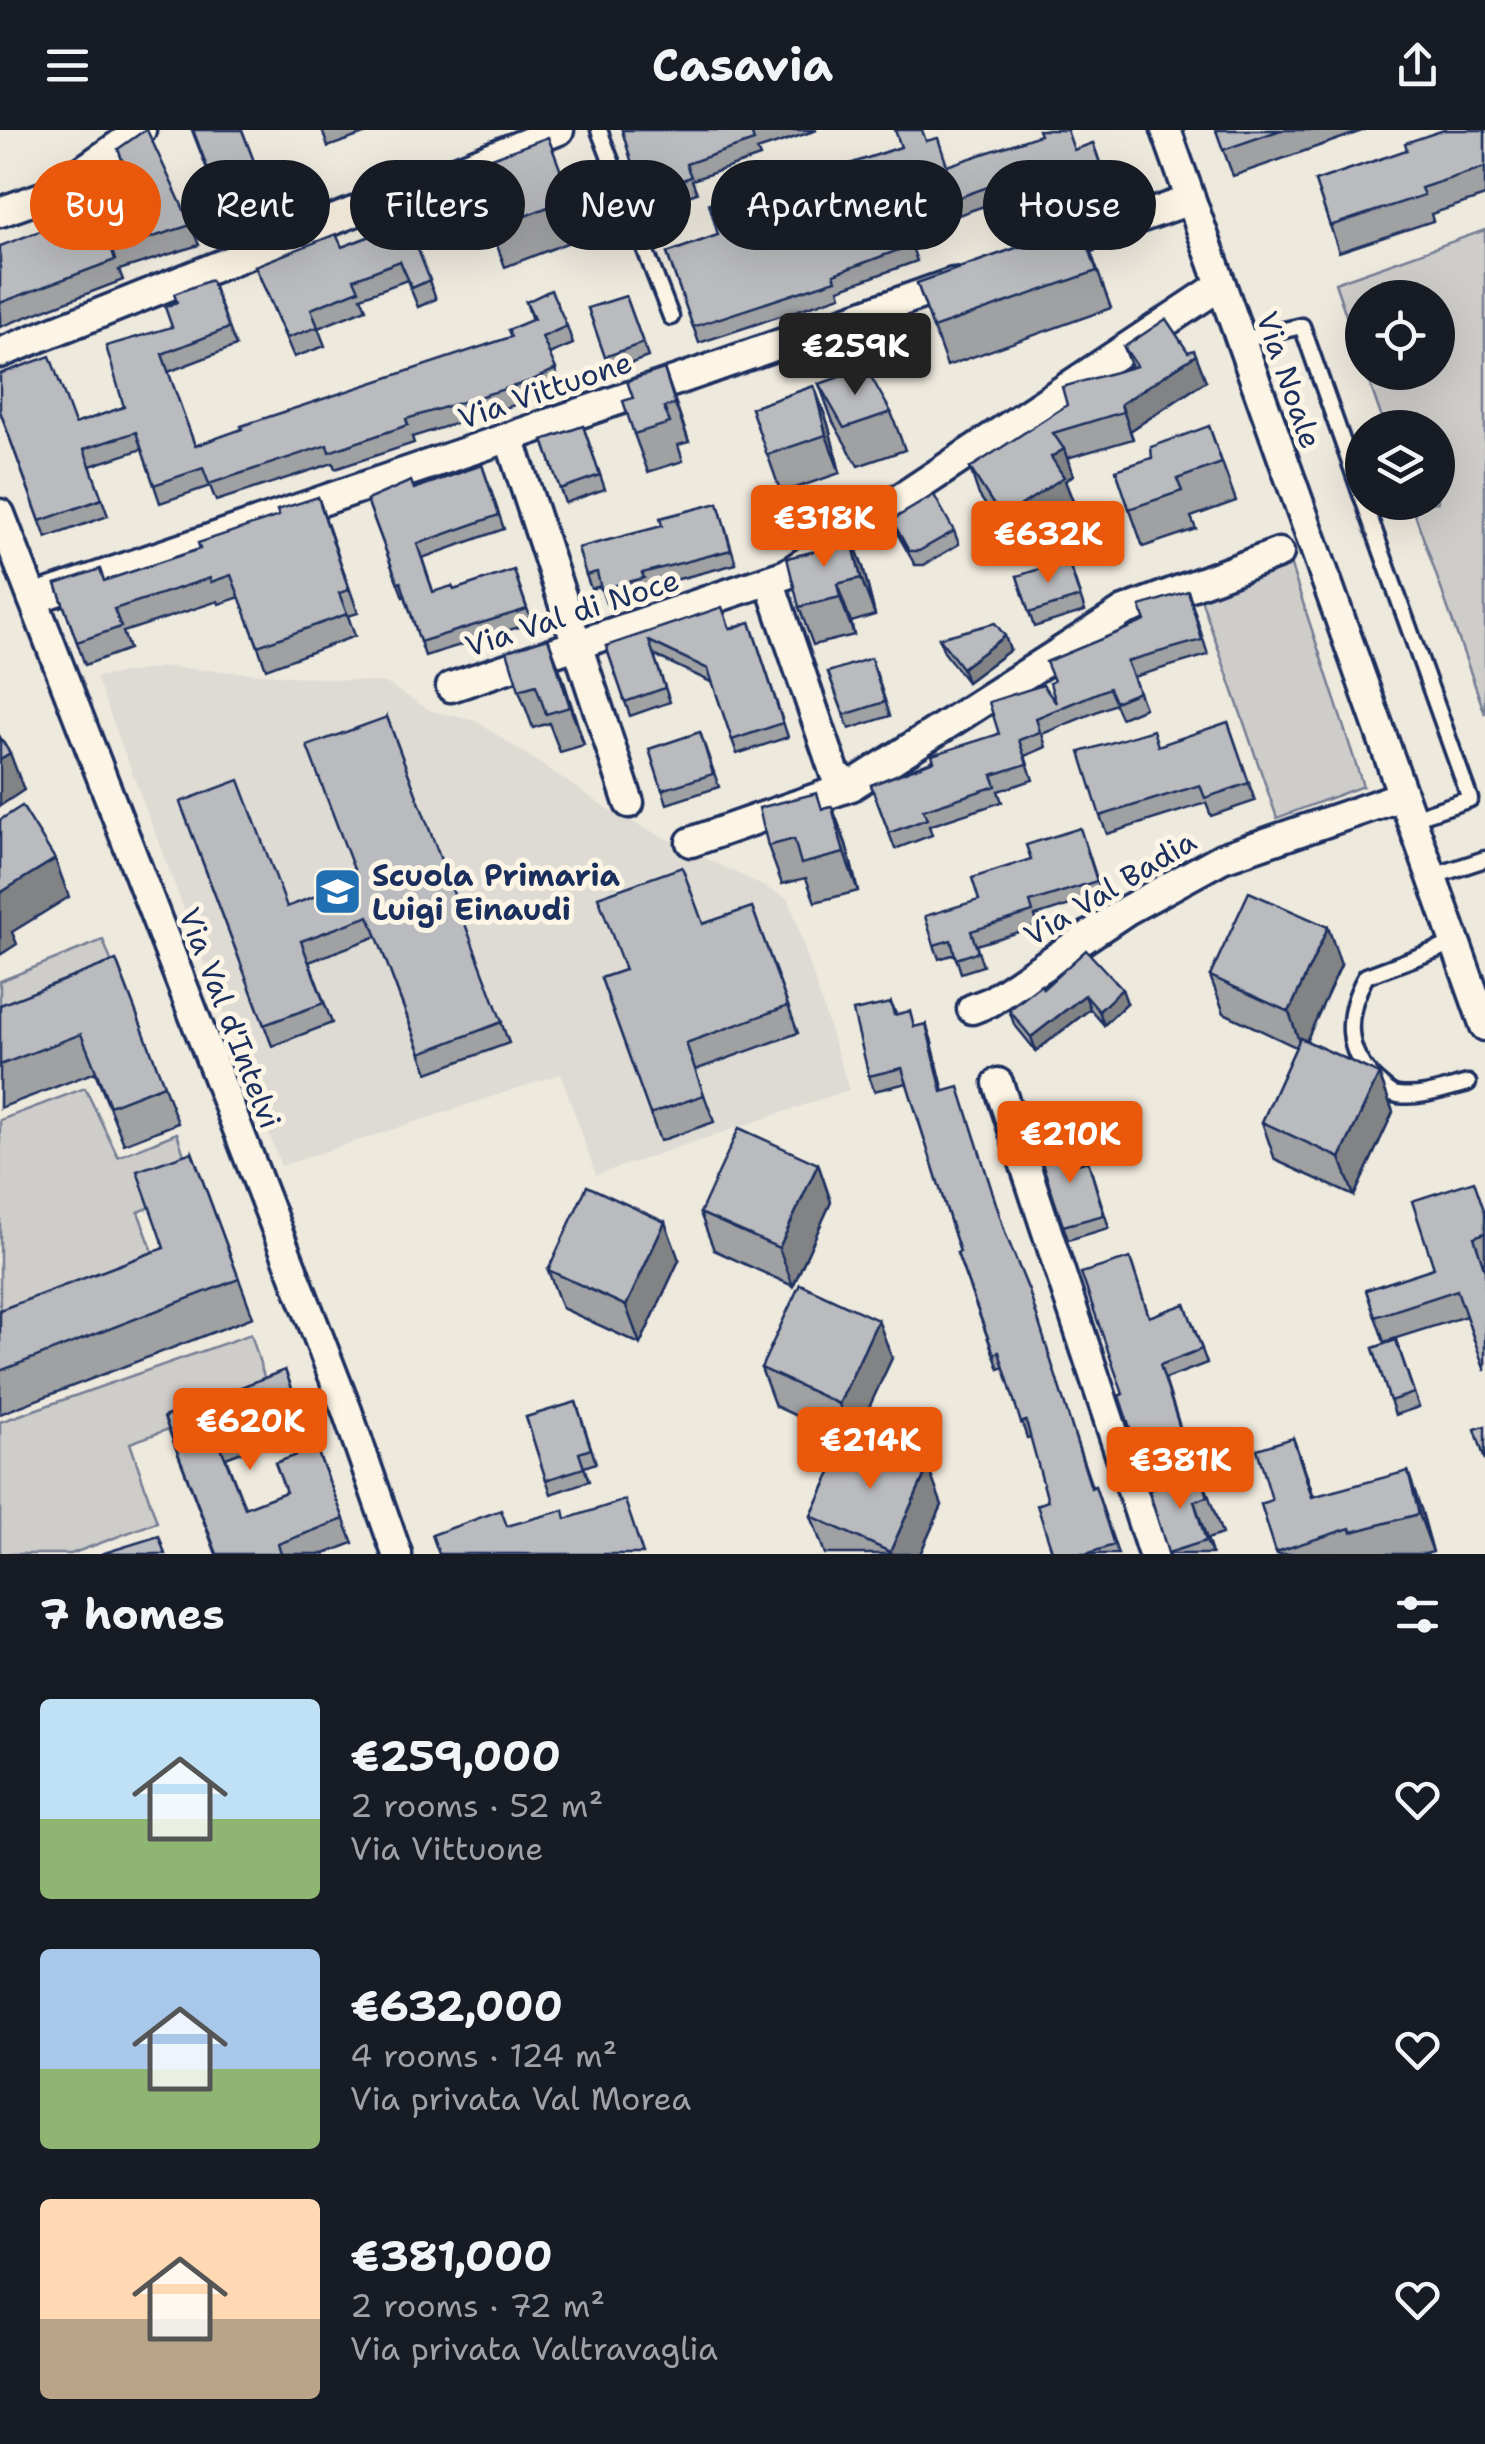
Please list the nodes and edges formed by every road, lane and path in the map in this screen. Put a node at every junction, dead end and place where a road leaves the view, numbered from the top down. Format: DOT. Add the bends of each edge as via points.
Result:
graph roads {
  1 [pos="141,130"];
  2 [pos="559,130"];
  3 [pos="599,130"];
  4 [pos="1166,130"];
  5 [pos="1190,200"];
  6 [pos="0,212"];
  7 [pos="1029,256"];
  8 [pos="973,276"];
  9 [pos="1221,285"];
  10 [pos="671,317"];
  11 [pos="1241,340"];
  12 [pos="0,352"];
  13 [pos="509,436"];
  14 [pos="1345,447"];
  15 [pos="0,514"];
  16 [pos="1371,520"];
  17 [pos="1279,553"];
  18 [pos="768,580"];
  19 [pos="32,598"];
  20 [pos="580,646"];
  21 [pos="451,687"];
  22 [pos="850,786"];
  23 [pos="629,803"];
  24 [pos="1406,808"];
  25 [pos="691,842"];
  26 [pos="1485,859"];
  27 [pos="1431,877"];
  28 [pos="1455,943"];
  29 [pos="972,1009"];
  30 [pos="1485,1026"];
  31 [pos="998,1083"];
  32 [pos="1468,1083"];
  33 [pos="389,1552"];
  34 [pos="1153,1554"];
  1 -- 6 [label="street" via="48,195"];
  2 -- 12 [label="street"];
  3 -- 10 [label="lane"];
  4 -- 5 [label="street, Via Noale"];
  5 -- 7 [label="street"];
  5 -- 9 [label="street, Via Noale"];
  8 -- 13 [label="street, Via Vittuone"];
  9 -- 11 [label="street, Via Noale"];
  9 -- 18 [label="street, Via Val di Noce"];
  11 -- 14 [label="lane" via="1302,326"];
  11 -- 24 [label="street, Via Noale"];
  13 -- 19 [label="street, Via Vittuone"];
  13 -- 20 [label="street"];
  15 -- 19 [label="street, Via Val d'Intelvi"];
  16 -- 24 [label="lane" via="1470,799"];
  17 -- 22 [label="street" via="1124,611"];
  18 -- 20 [label="street, Via Val di Noce"];
  18 -- 22 [label="street" via="835,774"];
  19 -- 33 [label="street, Via Val d'Intelvi" via="347,1411"];
  20 -- 21 [label="street, Via Val di Noce"];
  20 -- 23 [label="street"];
  22 -- 25 [label="street"];
  24 -- 27 [label="street, Via Noale"];
  24 -- 29 [label="street, Via Val Badia" via="1222,858"];
  26 -- 27 [label="lane"];
  27 -- 28 [label="street, Via Noale"];
  28 -- 30 [label="street, Via Noale"];
  28 -- 32 [label="lane" via="1366,976 1348,1022 1353,1049 1393,1094 1422,1095"];
  31 -- 34 [label="street"];
}
